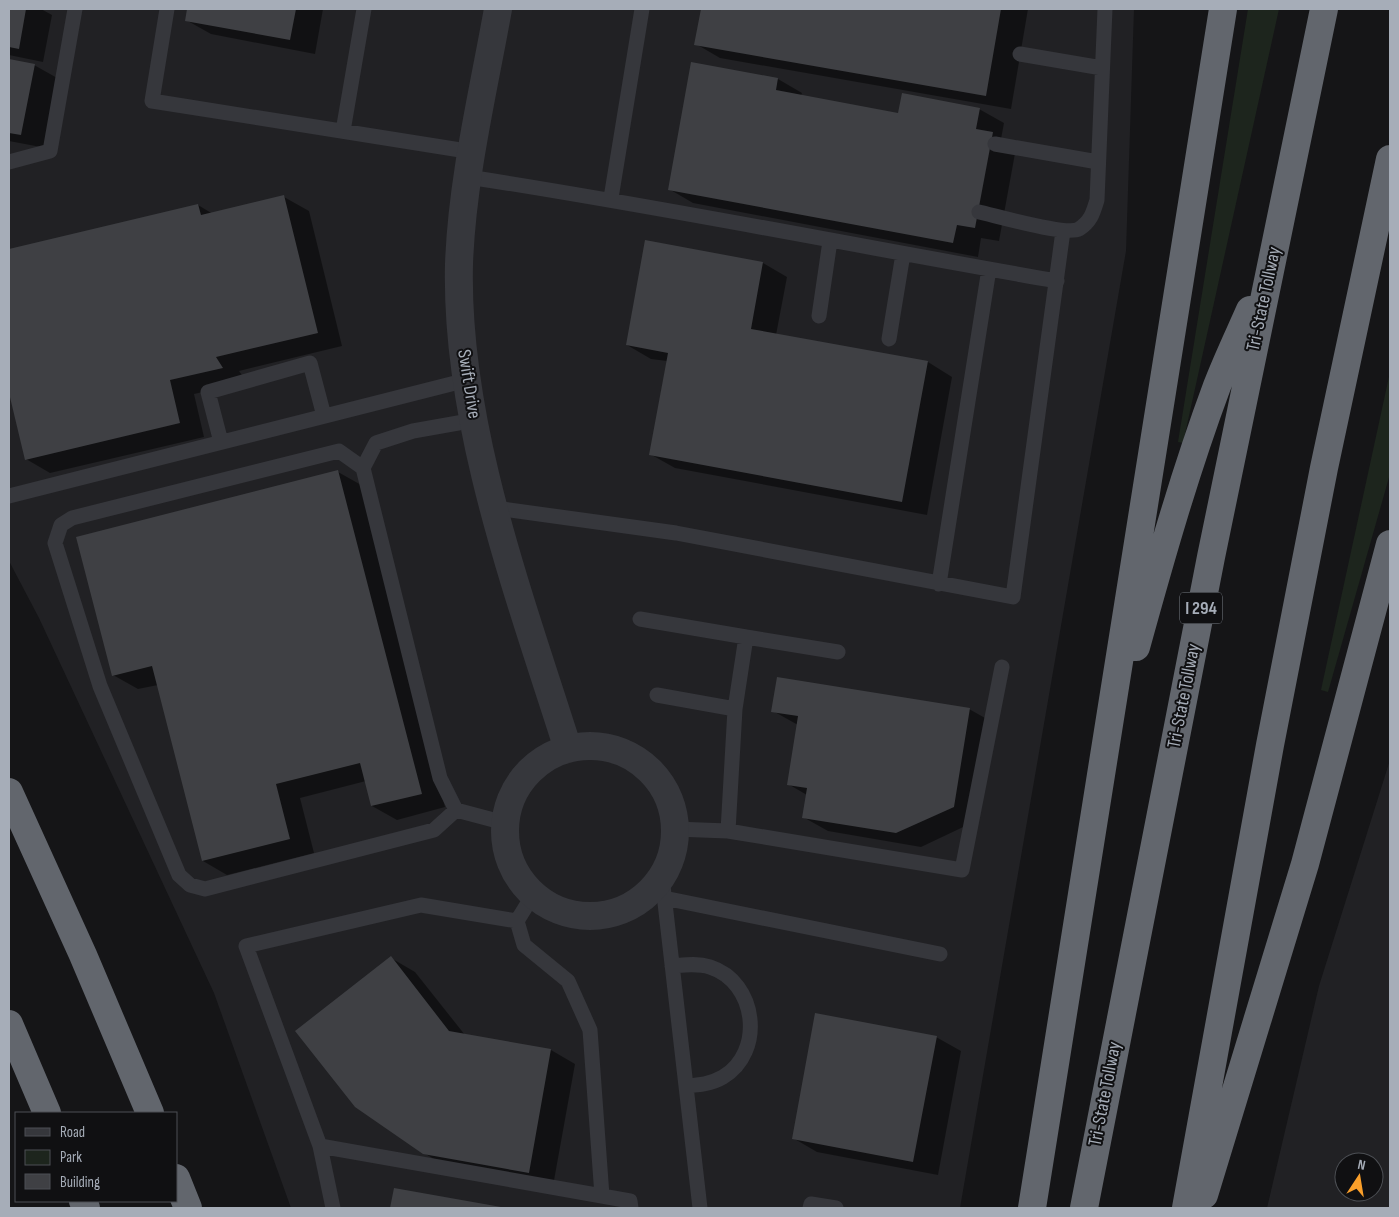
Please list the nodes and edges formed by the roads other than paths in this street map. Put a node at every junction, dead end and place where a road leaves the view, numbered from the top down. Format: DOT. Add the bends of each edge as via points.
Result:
graph roads {
  1 [pos="75,9"];
  2 [pos="167,9"];
  3 [pos="364,9"];
  4 [pos="498,9"];
  5 [pos="642,9"];
  6 [pos="1105,9"];
  7 [pos="1223,9"];
  8 [pos="1324,9"];
  9 [pos="1020,54"];
  10 [pos="1102,68"];
  11 [pos="343,131"];
  12 [pos="995,144"];
  13 [pos="1390,159"];
  14 [pos="9,162"];
  15 [pos="1098,162"];
  16 [pos="470,164"];
  17 [pos="611,198"];
  18 [pos="979,212"];
  19 [pos="1063,231"];
  20 [pos="830,241"];
  21 [pos="903,254"];
  22 [pos="1273,255"];
  23 [pos="989,269"];
  24 [pos="1057,281"];
  25 [pos="818,316"];
  26 [pos="889,340"];
  27 [pos="467,380"];
  28 [pos="324,416"];
  29 [pos="475,420"];
  30 [pos="221,442"];
  31 [pos="363,468"];
  32 [pos="9,496"];
  33 [pos="495,508"];
  34 [pos="1390,544"];
  35 [pos="939,584"];
  36 [pos="640,620"];
  37 [pos="746,637"];
  38 [pos="838,652"];
  39 [pos="1002,667"];
  40 [pos="658,695"];
  41 [pos="735,709"];
  42 [pos="568,749"];
  43 [pos="1101,772"];
  44 [pos="9,792"];
  45 [pos="456,810"];
  46 [pos="505,824"];
  47 [pos="675,829"];
  48 [pos="728,831"];
  49 [pos="663,888"];
  50 [pos="533,895"];
  51 [pos="517,921"];
  52 [pos="940,954"];
  53 [pos="672,966"];
  54 [pos="9,1024"];
  55 [pos="686,1086"];
  56 [pos="47,1112"];
  57 [pos="150,1112"];
  58 [pos="320,1146"];
  59 [pos="178,1183"];
  60 [pos="602,1196"];
  61 [pos="188,1208"];
  62 [pos="332,1208"];
  63 [pos="631,1208"];
  64 [pos="700,1208"];
  65 [pos="810,1208"];
  66 [pos="836,1208"];
  67 [pos="1032,1208"];
  68 [pos="1084,1208"];
  69 [pos="1186,1208"];
  70 [pos="1200,1208"];
  1 -- 14 [label="lane" via="50,151"];
  2 -- 11 [label="lane" via="152,101"];
  3 -- 11 [label="lane"];
  4 -- 16 [label="street, Swift Drive"];
  5 -- 17 [label="lane"];
  6 -- 10 [label="lane"];
  7 -- 43 [label="highway"];
  8 -- 22 [label="highway, Tri-State Tollway / I 294"];
  9 -- 10 [label="lane"];
  10 -- 15 [label="lane"];
  11 -- 16 [label="lane"];
  12 -- 15 [label="lane"];
  13 -- 69 [label="highway" via="1324,468 1270,745"];
  15 -- 19 [label="lane" via="1097,200 1092,218 1077,230"];
  16 -- 17 [label="lane"];
  16 -- 27 [label="street, Swift Drive" via="459,265 460,320"];
  17 -- 20 [label="lane"];
  18 -- 19 [label="lane"];
  19 -- 24 [label="lane"];
  20 -- 21 [label="lane"];
  20 -- 25 [label="lane"];
  21 -- 23 [label="lane"];
  21 -- 26 [label="lane"];
  22 -- 43 [label="highway" via="1217,386 1194,451 1170,524"];
  22 -- 68 [label="highway, Tri-State Tollway / I 294"];
  23 -- 24 [label="lane"];
  23 -- 35 [label="lane"];
  24 -- 35 [label="lane" via="1013,597"];
  27 -- 28 [label="lane"];
  27 -- 29 [label="street, Swift Drive"];
  28 -- 30 [label="lane"];
  28 -- 30 [label="lane" via="310,363 208,392"];
  29 -- 31 [label="lane" via="413,431 376,443"];
  29 -- 33 [label="street, Swift Drive"];
  30 -- 32 [label="lane"];
  31 -- 45 [label="lane" via="440,778"];
  31 -- 45 [label="lane" via="339,451 72,518 61,525 55,543 100,686 179,875 190,886 205,889 434,830"];
  33 -- 35 [label="lane" via="676,534"];
  33 -- 42 [label="street, Swift Drive" via="508,561"];
  34 -- 70 [label="highway" via="1305,864"];
  36 -- 37 [label="lane"];
  37 -- 38 [label="lane"];
  37 -- 41 [label="lane"];
  39 -- 48 [label="lane" via="962,870"];
  40 -- 41 [label="lane"];
  41 -- 48 [label="lane"];
  42 -- 46 [label="street" via="544,759 524,776 511,798"];
  42 -- 47 [label="street" via="593,746 618,751 641,763 659,781 671,804"];
  43 -- 67 [label="highway"];
  44 -- 57 [label="highway"];
  45 -- 46 [label="lane"];
  46 -- 50 [label="street" via="510,862"];
  47 -- 48 [label="lane"];
  47 -- 49 [label="street"];
  49 -- 50 [label="street" via="616,912 587,916 558,910"];
  49 -- 52 [label="lane"];
  49 -- 53 [label="lane"];
  50 -- 51 [label="lane"];
  51 -- 58 [label="lane" via="421,905 246,946"];
  51 -- 60 [label="lane" via="524,945 568,981 590,1030"];
  53 -- 55 [label="lane"];
  53 -- 55 [label="lane" via="711,967 728,977 741,991 750,1009 752,1028 748,1047 738,1064 723,1077 706,1084"];
  54 -- 56 [label="highway"];
  55 -- 64 [label="lane"];
  58 -- 60 [label="lane"];
  58 -- 62 [label="lane"];
  59 -- 61 [label="highway"];
  60 -- 63 [label="lane" via="630,1201"];
  65 -- 66 [label="lane" via="811,1204"];
}
